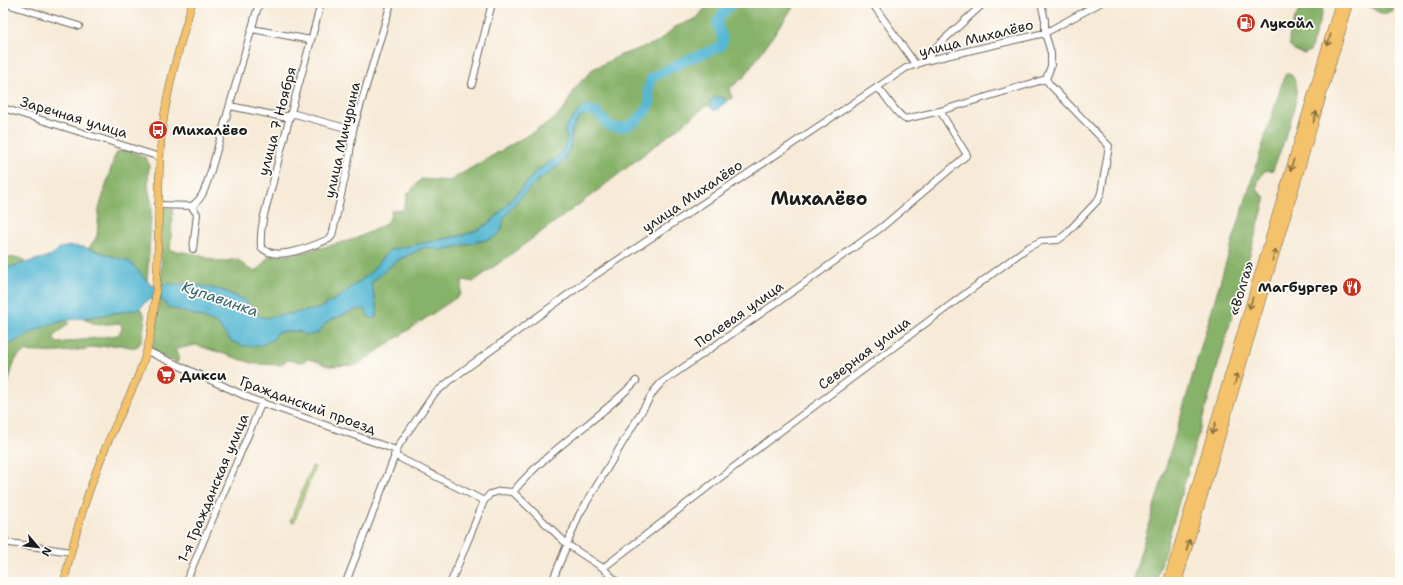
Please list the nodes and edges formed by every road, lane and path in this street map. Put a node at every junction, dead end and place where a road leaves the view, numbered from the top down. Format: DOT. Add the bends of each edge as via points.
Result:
graph roads {
  1 [pos="3,3"];
  2 [pos="192,3"];
  3 [pos="259,3"];
  4 [pos="321,3"];
  5 [pos="391,3"];
  6 [pos="492,3"];
  7 [pos="872,3"];
  8 [pos="984,3"];
  9 [pos="1041,3"];
  10 [pos="1100,3"];
  11 [pos="1340,3"];
  12 [pos="1349,3"];
  13 [pos="79,26"];
  14 [pos="252,29"];
  15 [pos="1045,33"];
  16 [pos="311,40"];
  17 [pos="925,61"];
  18 [pos="916,65"];
  19 [pos="1046,79"];
  20 [pos="472,84"];
  21 [pos="878,87"];
  22 [pos="230,106"];
  23 [pos="3,108"];
  24 [pos="940,111"];
  25 [pos="289,117"];
  26 [pos="354,130"];
  27 [pos="160,157"];
  28 [pos="158,205"];
  29 [pos="192,206"];
  30 [pos="332,236"];
  31 [pos="193,249"];
  32 [pos="147,351"];
  33 [pos="636,381"];
  34 [pos="262,402"];
  35 [pos="395,453"];
  36 [pos="513,492"];
  37 [pos="484,500"];
  38 [pos="3,542"];
  39 [pos="568,545"];
  40 [pos="71,552"];
  41 [pos="603,568"];
  42 [pos="64,582"];
  43 [pos="186,582"];
  44 [pos="346,582"];
  45 [pos="451,582"];
  46 [pos="552,582"];
  47 [pos="617,582"];
  48 [pos="1168,582"];
  49 [pos="1177,582"];
  1 -- 13 [label="street"];
  2 -- 27 [label="main road" via="168,95"];
  3 -- 14 [label="street"];
  4 -- 16 [label="street, улица 7 Ноября"];
  5 -- 26 [label="street, улица Мичурина"];
  6 -- 20 [label="street"];
  7 -- 18 [label="street"];
  8 -- 17 [label="street" via="937,46"];
  9 -- 15 [label="street" via="1046,20"];
  10 -- 15 [label="street, улица Михалёво"];
  11 -- 48 [label="highway, «Волга», one-way"];
  49 -- 12 [label="highway, «Волга», one-way"];
  14 -- 16 [label="street"];
  14 -- 22 [label="street"];
  15 -- 17 [label="street, улица Михалёво"];
  15 -- 19 [label="street" via="1051,53"];
  16 -- 25 [label="street, улица 7 Ноября"];
  17 -- 18 [label="street, улица Михалёво"];
  18 -- 21 [label="street, улица Михалёво" via="906,68"];
  19 -- 24 [label="street"];
  19 -- 41 [label="street, Северная улица" via="1109,146 1098,200 1065,235 1058,240 1041,241 1026,248 778,433"];
  21 -- 24 [label="street" via="897,114 905,119"];
  21 -- 35 [label="street, улица Михалёво" via="588,280 457,375 434,394"];
  22 -- 25 [label="street"];
  22 -- 29 [label="street" via="202,194"];
  23 -- 27 [label="street, Заречная улица"];
  24 -- 39 [label="street, Полевая улица" via="967,155 882,227 661,383 579,515"];
  25 -- 26 [label="street" via="295,114"];
  25 -- 30 [label="street, улица 7 Ноября" via="260,237 261,247 268,252 292,252"];
  26 -- 30 [label="street, улица Мичурина"];
  27 -- 28 [label="main road"];
  28 -- 29 [label="street"];
  28 -- 32 [label="main road" via="155,294"];
  29 -- 31 [label="street" via="197,214"];
  32 -- 34 [label="street, Гражданский проезд"];
  32 -- 40 [label="main road" via="92,484"];
  33 -- 36 [label="street" via="617,401 533,469"];
  34 -- 35 [label="street, Гражданский проезд"];
  34 -- 43 [label="street, 1-я Гражданская улица"];
  35 -- 37 [label="street, Гражданский проезд" via="433,477"];
  35 -- 44 [label="street, улица Михалёво"];
  36 -- 37 [label="street" via="500,491 490,494"];
  36 -- 39 [label="street"];
  37 -- 45 [label="street"];
  38 -- 40 [label="street"];
  39 -- 41 [label="street"];
  39 -- 46 [label="street, Полевая улица"];
  40 -- 42 [label="main road"];
  41 -- 47 [label="street"];
}
